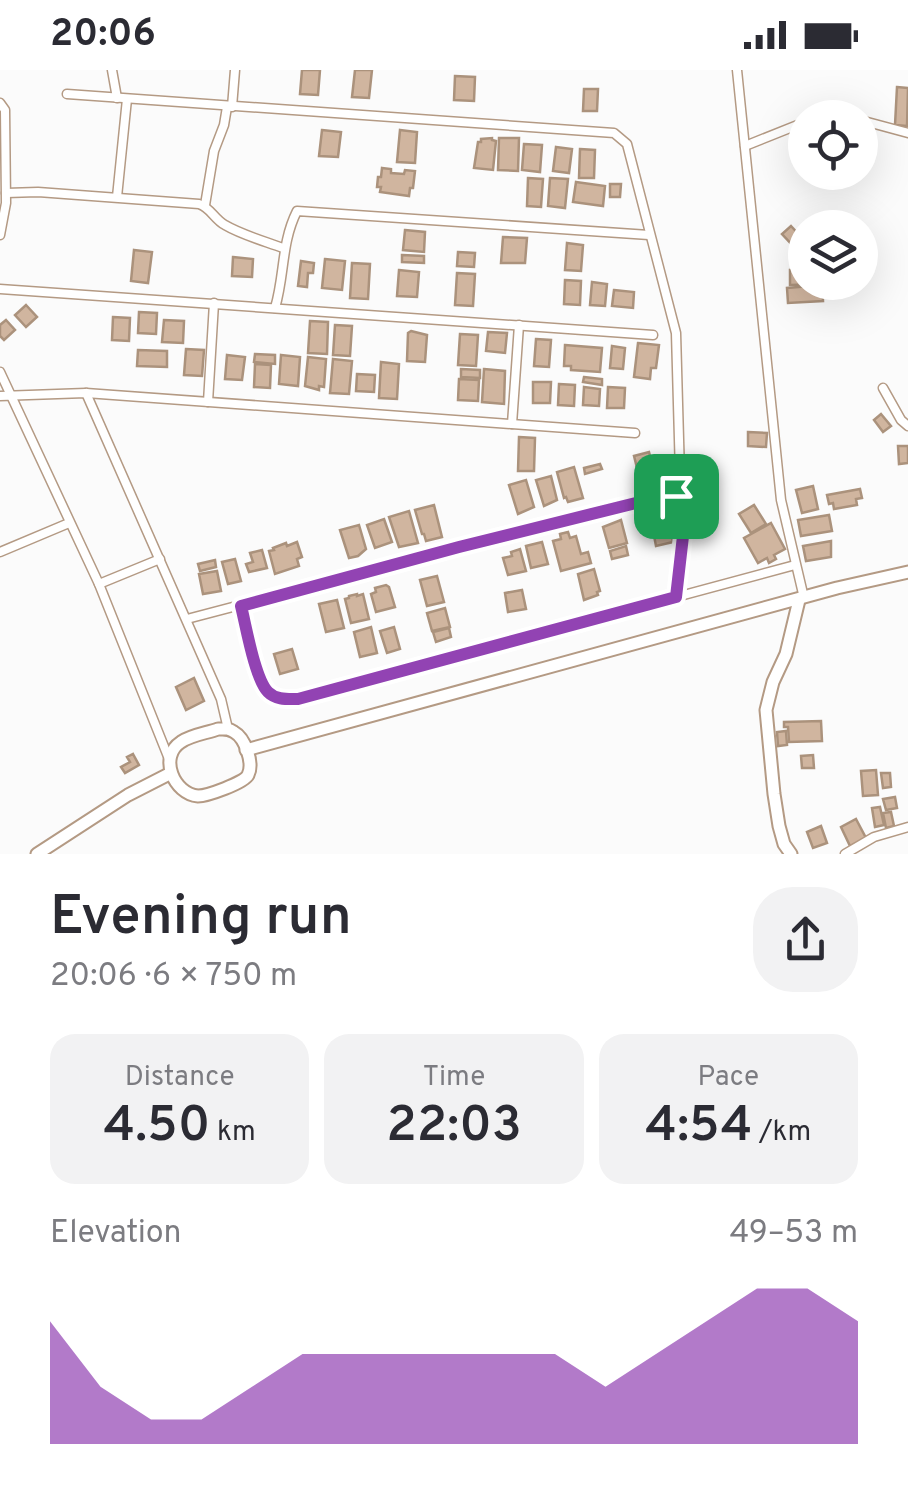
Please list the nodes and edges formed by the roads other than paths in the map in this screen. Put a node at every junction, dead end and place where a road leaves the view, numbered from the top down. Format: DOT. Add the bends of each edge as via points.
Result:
graph roads {
  1 [pos="112,70"];
  2 [pos="235,70"];
  3 [pos="737,70"];
  4 [pos="68,94"];
  5 [pos="122,99"];
  6 [pos="0,103"];
  7 [pos="229,107"];
  8 [pos="878,125"];
  9 [pos="788,129"];
  10 [pos="908,133"];
  11 [pos="745,146"];
  12 [pos="117,198"];
  13 [pos="4,200"];
  14 [pos="205,205"];
  15 [pos="0,235"];
  16 [pos="649,235"];
  17 [pos="283,248"];
  18 [pos="0,289"];
  19 [pos="214,303"];
  20 [pos="275,308"];
  21 [pos="519,325"];
  22 [pos="654,335"];
  23 [pos="0,372"];
  24 [pos="883,388"];
  25 [pos="86,393"];
  26 [pos="0,396"];
  27 [pos="13,396"];
  28 [pos="208,402"];
  29 [pos="512,424"];
  30 [pos="908,426"];
  31 [pos="636,434"];
  32 [pos="676,496"];
  33 [pos="69,523"];
  34 [pos="0,552"];
  35 [pos="160,559"];
  36 [pos="795,565"];
  37 [pos="908,572"];
  38 [pos="99,584"];
  39 [pos="676,597"];
  40 [pos="802,599"];
  41 [pos="241,606"];
  42 [pos="187,619"];
  43 [pos="228,729"];
  44 [pos="246,750"];
  45 [pos="169,759"];
  46 [pos="171,773"];
  47 [pos="908,827"];
  48 [pos="37,854"];
  49 [pos="791,854"];
  50 [pos="844,854"];
  1 -- 5 [label="street"];
  2 -- 7 [label="street"];
  3 -- 11 [label="street"];
  4 -- 5 [label="street"];
  5 -- 7 [label="street"];
  5 -- 12 [label="street"];
  6 -- 13 [label="street"];
  7 -- 14 [label="street"];
  7 -- 16 [label="street" via="614,133 626,144"];
  8 -- 10 [label="street"];
  9 -- 11 [label="street"];
  11 -- 36 [label="street" via="781,500"];
  12 -- 13 [label="street" via="38,192"];
  12 -- 14 [label="street"];
  13 -- 15 [label="street"];
  14 -- 17 [label="street" via="228,227"];
  16 -- 17 [label="street" via="304,210 297,211"];
  16 -- 32 [label="street" via="676,333"];
  17 -- 20 [label="street"];
  18 -- 19 [label="street"];
  19 -- 20 [label="street"];
  19 -- 28 [label="street"];
  20 -- 21 [label="street"];
  21 -- 22 [label="street"];
  21 -- 29 [label="street"];
  23 -- 27 [label="street"];
  24 -- 30 [label="street"];
  25 -- 27 [label="street"];
  25 -- 28 [label="street"];
  25 -- 35 [label="street"];
  26 -- 27 [label="street"];
  27 -- 33 [label="street"];
  28 -- 29 [label="street"];
  29 -- 31 [label="street"];
  32 -- 39 [label="street" via="686,510"];
  32 -- 41 [label="street"];
  33 -- 34 [label="street"];
  33 -- 38 [label="street"];
  35 -- 38 [label="street"];
  35 -- 42 [label="street"];
  36 -- 39 [label="street"];
  36 -- 40 [label="street"];
  37 -- 40 [label="street"];
  38 -- 45 [label="street"];
  39 -- 41 [label="street" via="298,699 268,692"];
  40 -- 44 [label="street"];
  40 -- 49 [label="street" via="766,710 779,826"];
  41 -- 42 [label="street"];
  42 -- 43 [label="street" via="226,708"];
  43 -- 44 [label="street"];
  43 -- 45 [label="street" via="181,742"];
  44 -- 46 [label="street" via="248,775 205,796 185,792"];
  45 -- 46 [label="street"];
  46 -- 48 [label="street"];
  47 -- 50 [label="street"];
}
